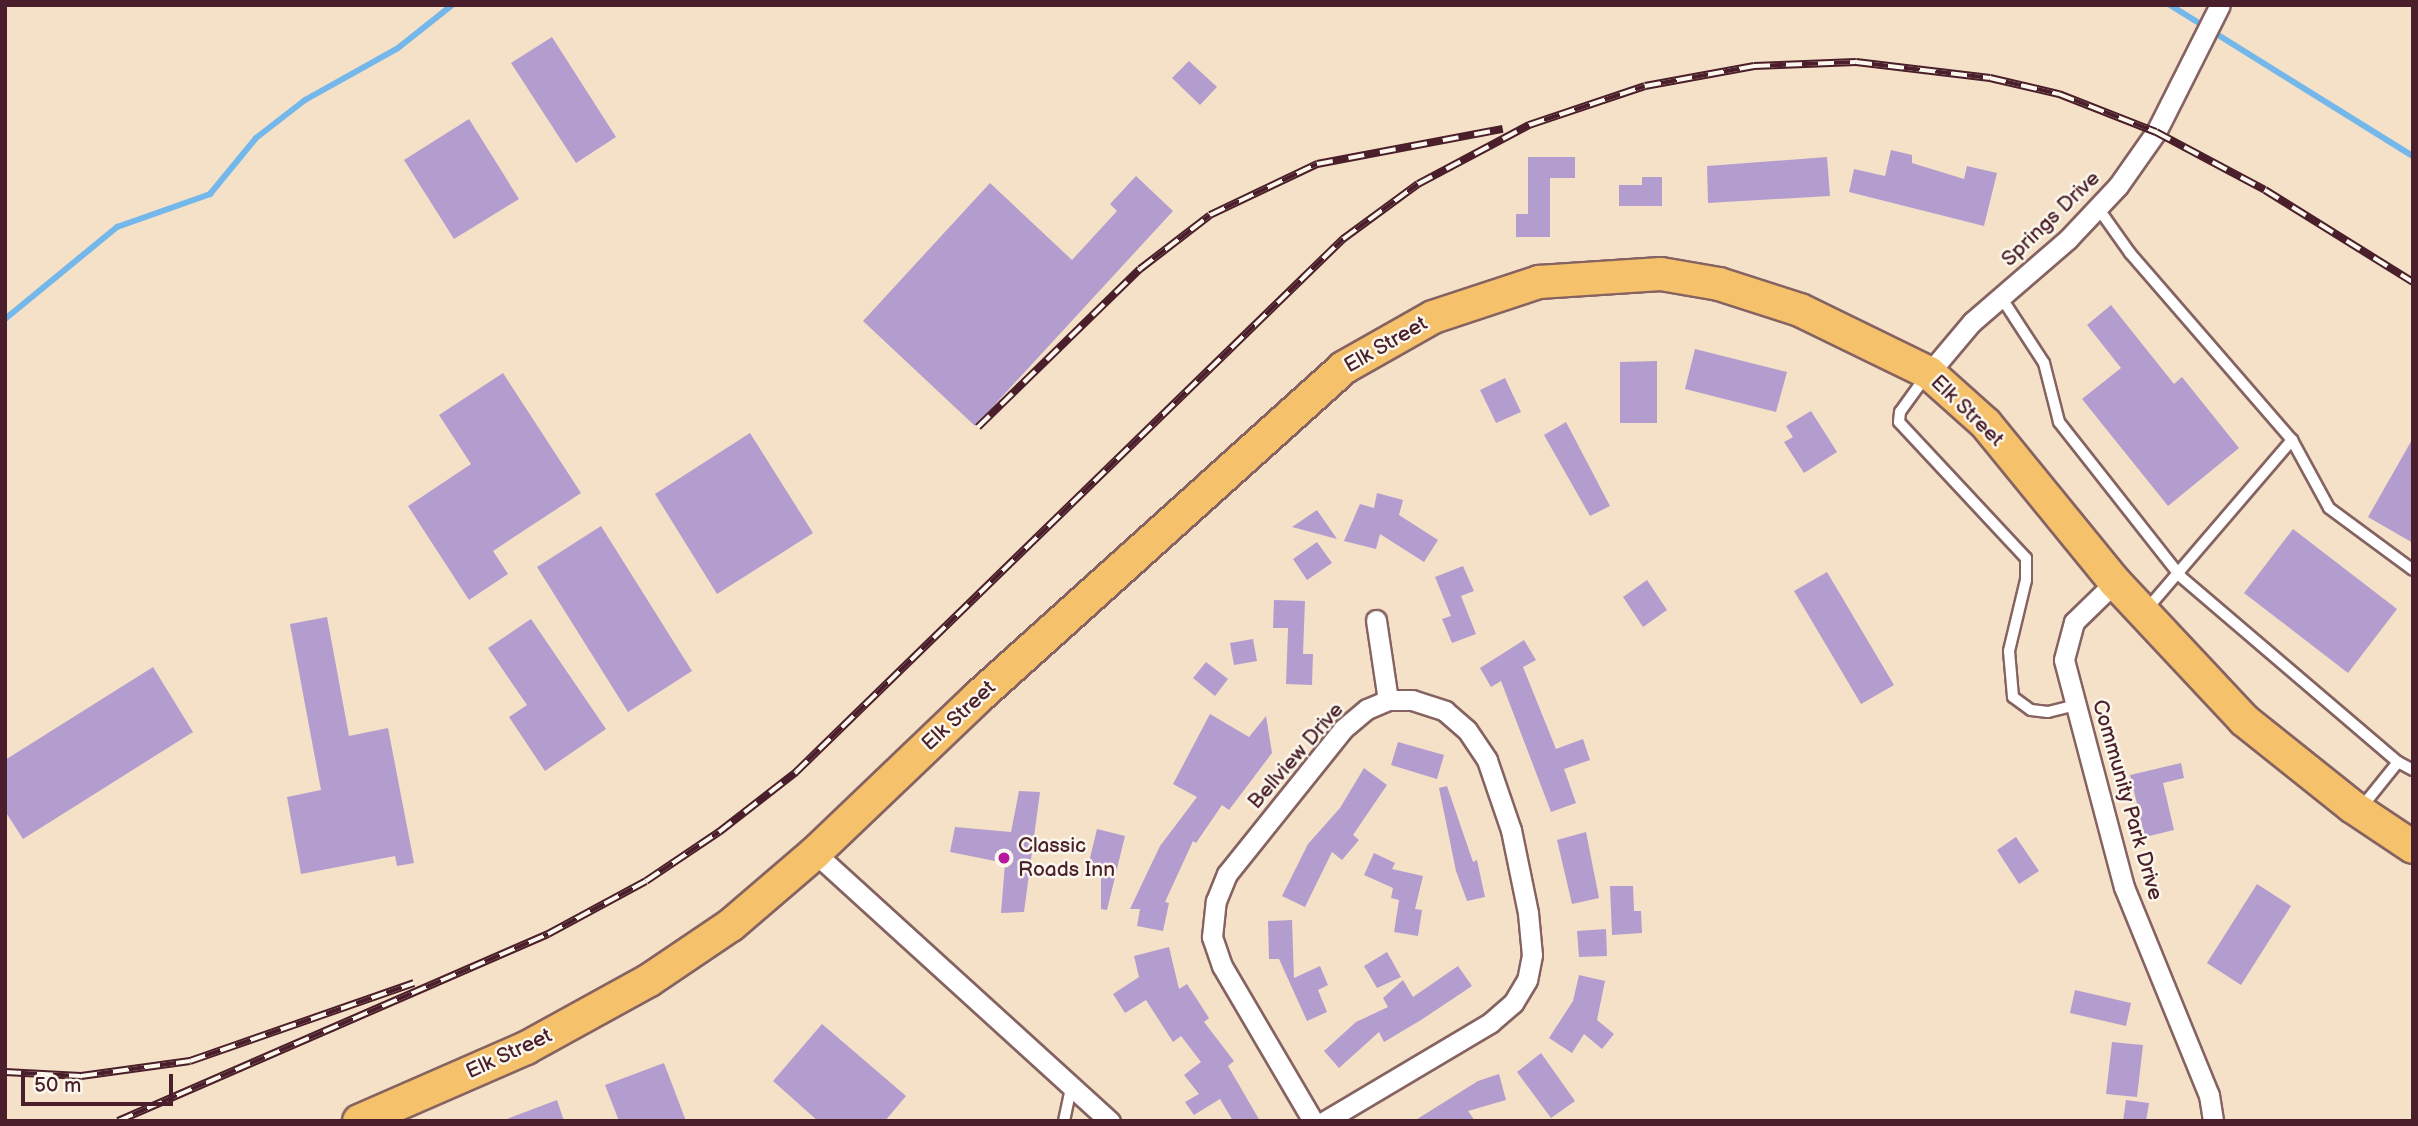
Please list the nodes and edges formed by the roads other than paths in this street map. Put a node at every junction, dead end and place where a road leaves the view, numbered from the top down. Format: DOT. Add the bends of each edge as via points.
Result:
graph roads {
  1 [pos="2220,5"];
  2 [pos="2098,208"];
  3 [pos="2001,297"];
  4 [pos="1929,373"];
  5 [pos="2292,440"];
  6 [pos="2413,570"];
  7 [pos="2180,576"];
  8 [pos="2115,582"];
  9 [pos="2144,611"];
  10 [pos="1376,620"];
  11 [pos="1388,700"];
  12 [pos="2076,705"];
  13 [pos="2398,762"];
  14 [pos="2413,770"];
  15 [pos="2359,811"];
  16 [pos="2413,847"];
  17 [pos="815,853"];
  18 [pos="1071,1086"];
  19 [pos="359,1121"];
  20 [pos="1064,1121"];
  21 [pos="1111,1121"];
  22 [pos="1313,1121"];
  23 [pos="1325,1121"];
  24 [pos="2213,1121"];
  1 -- 2 [label="street, Springs Drive" via="2156,132"];
  2 -- 3 [label="street, Springs Drive"];
  2 -- 5 [label="lane" via="2130,253"];
  3 -- 4 [label="street, Springs Drive" via="1972,322"];
  3 -- 7 [label="lane" via="2044,363 2059,422"];
  4 -- 8 [label="main road, Elk Street" via="1986,424"];
  4 -- 12 [label="lane" via="1900,412 1899,422 2026,558 2026,580 2009,651 2013,696 2039,711"];
  4 -- 17 [label="main road, Elk Street" via="1800,310 1719,284 1661,274 1539,282 1433,317 1343,368 977,698"];
  5 -- 6 [label="lane" via="2329,508"];
  5 -- 7 [label="lane" via="2210,533"];
  7 -- 9 [label="lane"];
  7 -- 13 [label="lane"];
  8 -- 9 [label="main road, Elk Street"];
  8 -- 12 [label="street, Community Park Drive" via="2074,622 2064,660"];
  9 -- 15 [label="main road, Elk Street" via="2244,720"];
  10 -- 11 [label="street"];
  11 -- 22 [label="street, Bellview Drive" via="1367,709 1343,729 1227,873 1216,901 1212,937 1222,966"];
  11 -- 23 [label="street" via="1412,700 1446,711 1467,730 1487,760 1511,830 1532,955 1520,992 1490,1023"];
  12 -- 24 [label="street, Community Park Drive" via="2124,887 2209,1095"];
  13 -- 14 [label="lane"];
  13 -- 15 [label="lane"];
  15 -- 16 [label="main road, Elk Street"];
  17 -- 18 [label="street"];
  17 -- 19 [label="main road, Elk Street" via="731,925 648,981 526,1048"];
  18 -- 20 [label="lane"];
  18 -- 21 [label="street"];
}
